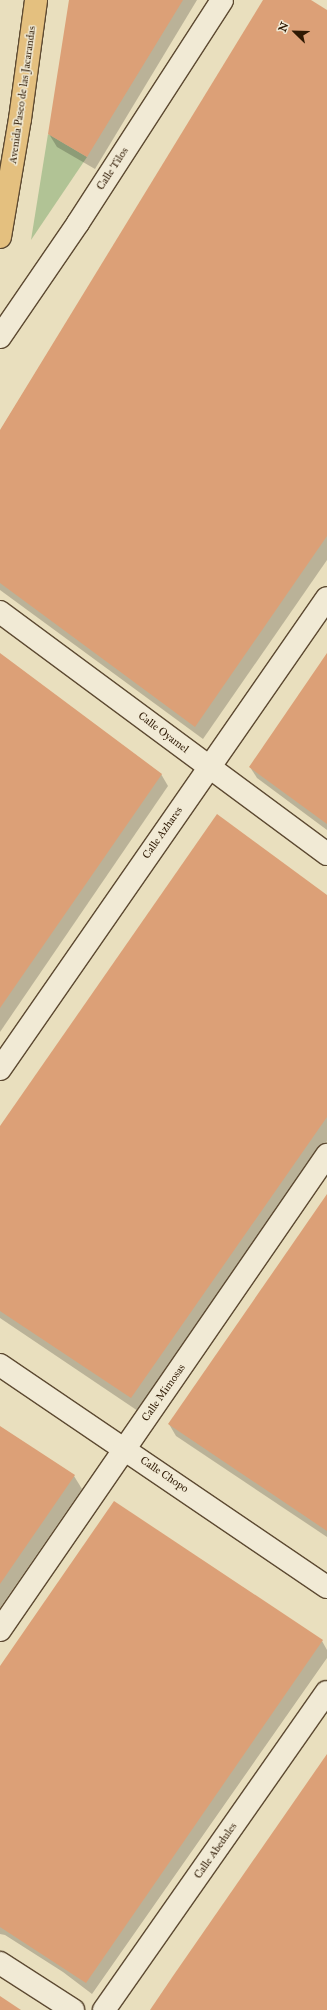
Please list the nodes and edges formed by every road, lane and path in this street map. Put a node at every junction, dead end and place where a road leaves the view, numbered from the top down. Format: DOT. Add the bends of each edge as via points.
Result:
graph roads {
  1 [pos="36,0"];
  2 [pos="222,0"];
  3 [pos="0,237"];
  4 [pos="0,337"];
  5 [pos="327,598"];
  6 [pos="0,612"];
  7 [pos="209,767"];
  8 [pos="327,854"];
  9 [pos="0,1069"];
  10 [pos="327,1155"];
  11 [pos="0,1365"];
  12 [pos="125,1448"];
  13 [pos="327,1587"];
  14 [pos="0,1630"];
  15 [pos="327,1692"];
  16 [pos="0,1963"];
  17 [pos="73,2010"];
  18 [pos="104,2010"];
  1 -- 3 [label="main road, Avenida Paseo de las Jacarandas" via="20,119"];
  2 -- 4 [label="street, Calle Tilos" via="78,223"];
  5 -- 7 [label="street, Calle Azhares"];
  6 -- 7 [label="street, Calle Oyamel"];
  7 -- 8 [label="street, Calle Oyamel"];
  7 -- 9 [label="street, Calle Azhares"];
  10 -- 12 [label="street, Calle Mimosas"];
  11 -- 12 [label="street, Calle Chopo"];
  12 -- 13 [label="street, Calle Chopo"];
  12 -- 14 [label="street, Calle Mimosas"];
  15 -- 18 [label="street, Calle Abedules"];
  16 -- 17 [label="street"];
}
